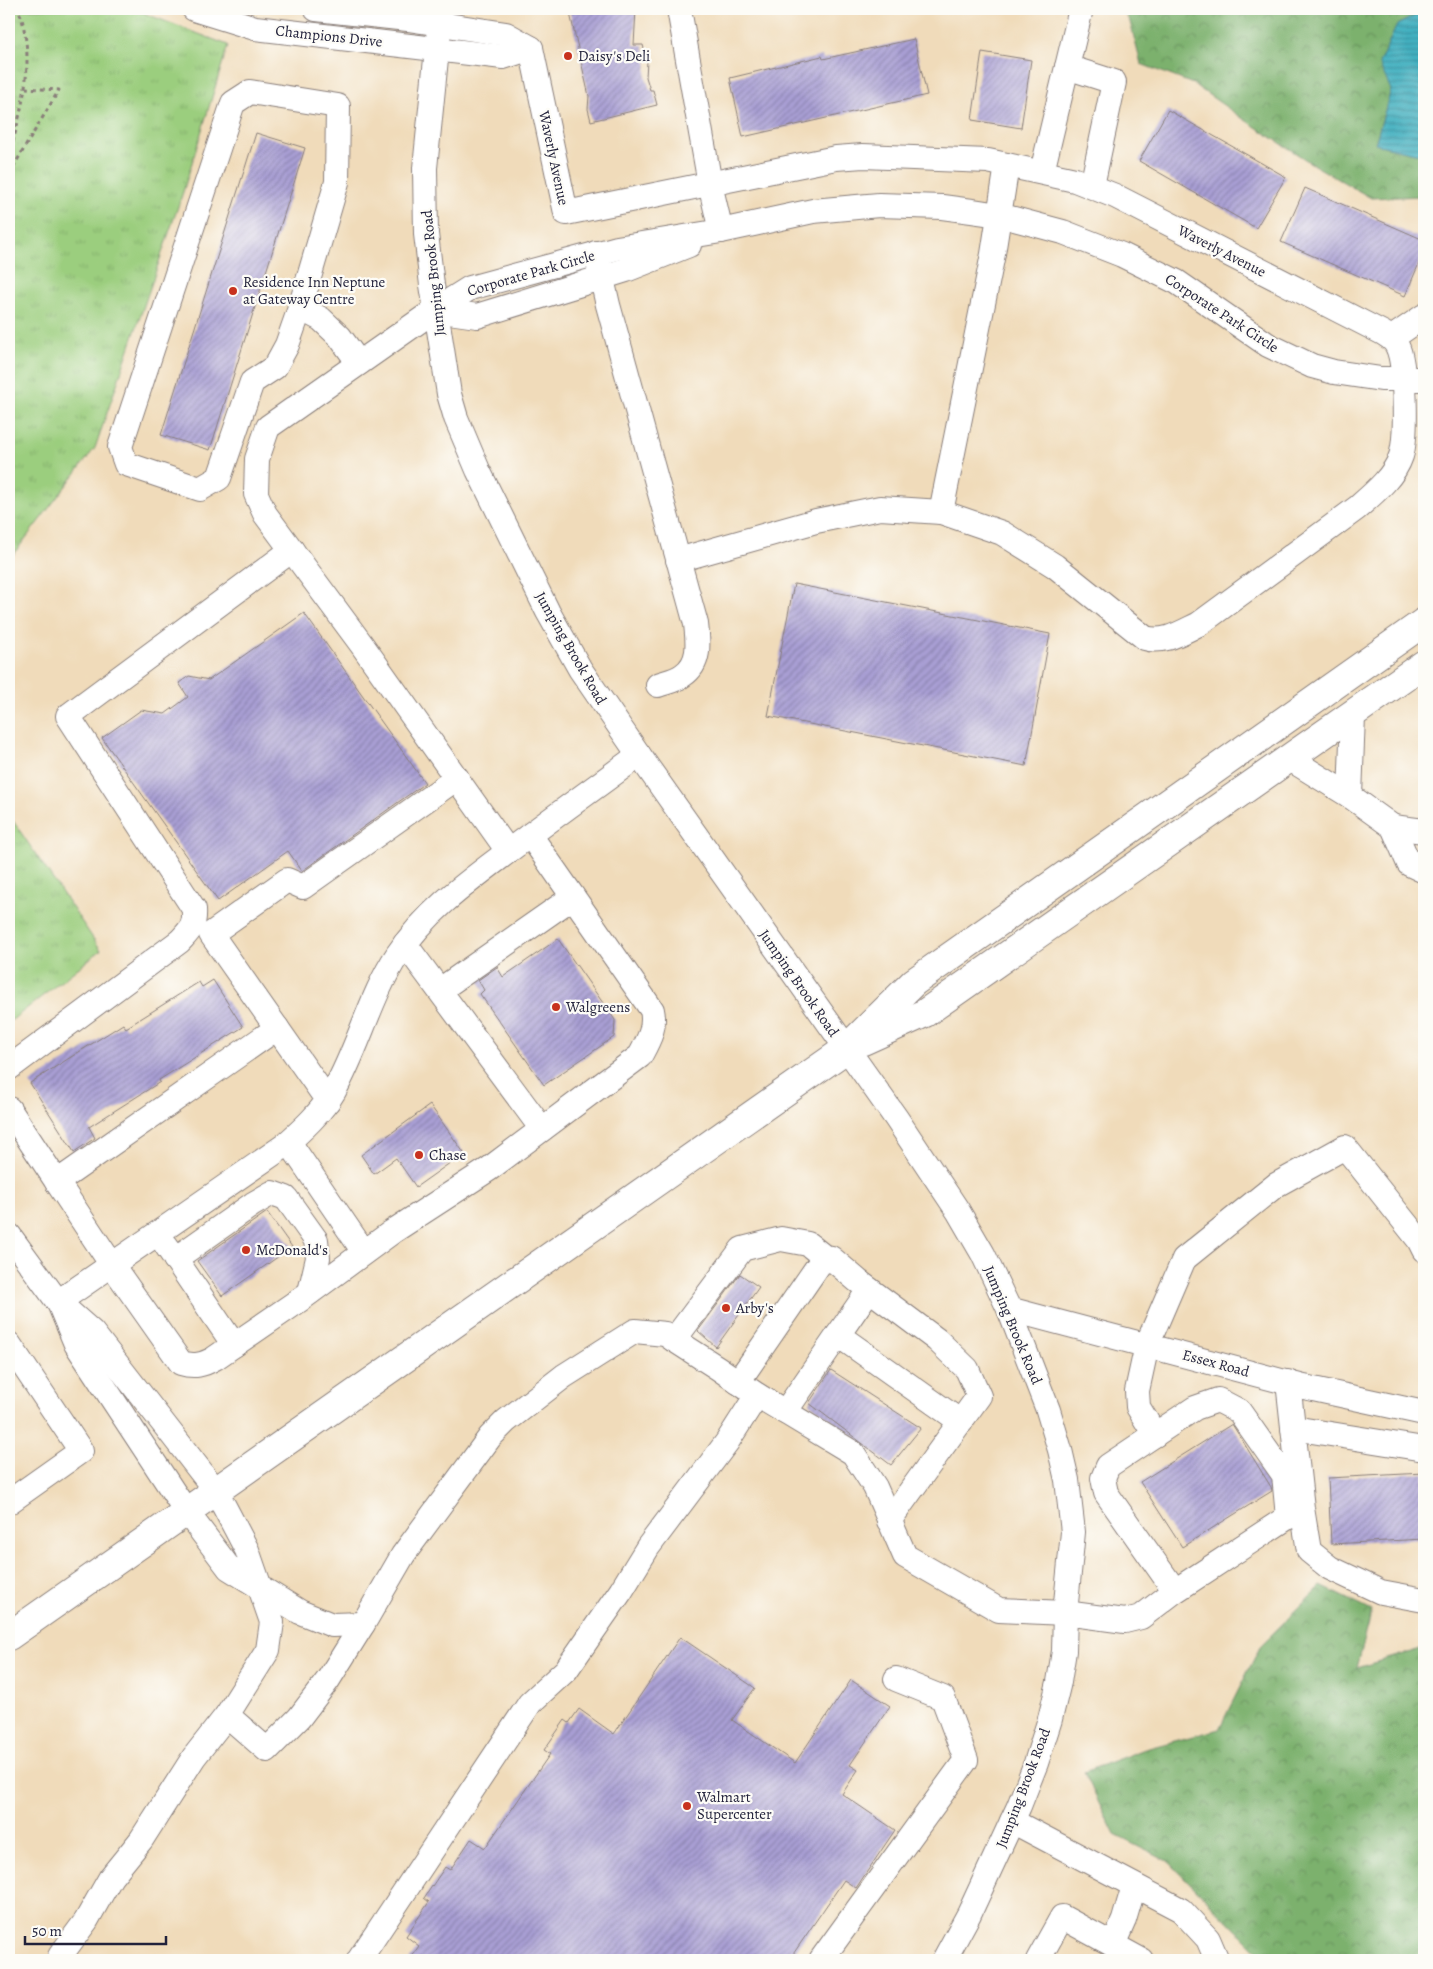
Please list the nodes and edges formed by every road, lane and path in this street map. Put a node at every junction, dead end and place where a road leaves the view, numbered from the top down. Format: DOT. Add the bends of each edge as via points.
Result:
graph roads {
  1 [pos="17,9"];
  2 [pos="194,9"];
  3 [pos="316,9"];
  4 [pos="679,9"];
  5 [pos="1081,9"];
  6 [pos="440,16"];
  7 [pos="275,19"];
  8 [pos="531,48"];
  9 [pos="436,49"];
  10 [pos="1067,67"];
  11 [pos="26,88"];
  12 [pos="9,158"];
  13 [pos="1006,165"];
  14 [pos="1042,172"];
  15 [pos="9,174"];
  16 [pos="710,184"];
  17 [pos="1092,186"];
  18 [pos="999,215"];
  19 [pos="720,231"];
  20 [pos="596,253"];
  21 [pos="602,278"];
  22 [pos="300,308"];
  23 [pos="435,310"];
  24 [pos="1424,316"];
  25 [pos="1392,338"];
  26 [pos="359,363"];
  27 [pos="1417,377"];
  28 [pos="941,512"];
  29 [pos="292,550"];
  30 [pos="678,560"];
  31 [pos="1424,622"];
  32 [pos="1424,664"];
  33 [pos="658,685"];
  34 [pos="1353,715"];
  35 [pos="638,755"];
  36 [pos="1290,759"];
  37 [pos="457,778"];
  38 [pos="1350,796"];
  39 [pos="1393,827"];
  40 [pos="1424,831"];
  41 [pos="530,835"];
  42 [pos="508,851"];
  43 [pos="1424,871"];
  44 [pos="573,897"];
  45 [pos="203,927"];
  46 [pos="405,944"];
  47 [pos="440,990"];
  48 [pos="276,1028"];
  49 [pos="846,1049"];
  50 [pos="9,1068"];
  51 [pos="328,1101"];
  52 [pos="9,1109"];
  53 [pos="542,1129"];
  54 [pos="289,1142"];
  55 [pos="58,1182"];
  56 [pos="158,1233"];
  57 [pos="9,1235"];
  58 [pos="1424,1250"];
  59 [pos="364,1252"];
  60 [pos="175,1258"];
  61 [pos="828,1260"];
  62 [pos="112,1265"];
  63 [pos="870,1290"];
  64 [pos="310,1292"];
  65 [pos="58,1302"];
  66 [pos="1009,1309"];
  67 [pos="838,1335"];
  68 [pos="674,1340"];
  69 [pos="9,1344"];
  70 [pos="234,1345"];
  71 [pos="1147,1345"];
  72 [pos="1288,1382"];
  73 [pos="747,1389"];
  74 [pos="785,1412"];
  75 [pos="1424,1413"];
  76 [pos="961,1422"];
  77 [pos="1293,1428"];
  78 [pos="1154,1435"];
  79 [pos="1424,1449"];
  80 [pos="216,1491"];
  81 [pos="9,1502"];
  82 [pos="186,1512"];
  83 [pos="889,1521"];
  84 [pos="258,1586"];
  85 [pos="1175,1591"];
  86 [pos="1424,1600"];
  87 [pos="1066,1613"];
  88 [pos="363,1624"];
  89 [pos="9,1636"];
  90 [pos="896,1679"];
  91 [pos="227,1715"];
  92 [pos="1012,1821"];
  93 [pos="1134,1886"];
  94 [pos="1112,1945"];
  95 [pos="64,1960"];
  96 [pos="359,1960"];
  97 [pos="821,1960"];
  98 [pos="944,1960"];
  99 [pos="1038,1960"];
  100 [pos="1141,1960"];
  101 [pos="1217,1960"];
  1 -- 11 [label="path" via="22,16 28,52"];
  2 -- 7 [label="street, Champions Drive" via="256,28"];
  3 -- 6 [label="street, Champions Drive"];
  4 -- 16 [label="street"];
  5 -- 10 [label="street"];
  6 -- 8 [label="street" via="506,34"];
  6 -- 9 [label="street, Jumping Brook Road"];
  7 -- 9 [label="street, Champions Drive"];
  8 -- 9 [label="street" via="503,57"];
  8 -- 16 [label="street, Waverly Avenue" via="566,213"];
  9 -- 23 [label="street, Jumping Brook Road" via="425,183 426,234"];
  10 -- 14 [label="street"];
  10 -- 17 [label="street" via="1114,82"];
  11 -- 12 [label="path"];
  11 -- 15 [label="path" via="59,90"];
  13 -- 14 [label="street, Waverly Avenue"];
  13 -- 16 [label="street, Waverly Avenue" via="965,160 850,157"];
  13 -- 18 [label="street"];
  14 -- 17 [label="street, Waverly Avenue"];
  16 -- 19 [label="street"];
  17 -- 25 [label="street, Waverly Avenue"];
  18 -- 19 [label="street, Corporate Park Circle" via="942,207 879,205 813,211"];
  18 -- 27 [label="street, Corporate Park Circle" via="1092,242 1150,268 1200,297 1268,345 1312,366 1381,379"];
  18 -- 28 [label="street"];
  19 -- 20 [label="street, Corporate Park Circle"];
  19 -- 21 [label="street, Corporate Park Circle" via="650,262"];
  20 -- 21 [label="street"];
  20 -- 23 [label="street, Corporate Park Circle" via="470,288"];
  21 -- 23 [label="street, Corporate Park Circle" via="477,316"];
  21 -- 30 [label="street"];
  22 -- 22 [label="street" via="337,182 338,106 250,92 233,103 120,447 126,464 200,489 219,478 252,382 275,366 287,345"];
  22 -- 26 [label="street" via="321,319 340,337"];
  23 -- 26 [label="street"];
  23 -- 35 [label="street, Jumping Brook Road" via="449,394 478,470 563,641"];
  24 -- 25 [label="street"];
  25 -- 27 [label="street"];
  26 -- 29 [label="street" via="268,427 256,459 256,494 265,514"];
  27 -- 28 [label="street" via="1405,403 1401,456 1375,492 1199,624 1170,637 1145,638 1056,566 1002,533"];
  28 -- 30 [label="street" via="880,508 816,521"];
  29 -- 37 [label="street"];
  29 -- 45 [label="street" via="68,716"];
  30 -- 33 [label="street" via="696,624 698,655 683,675"];
  31 -- 49 [label="highway" via="914,982"];
  32 -- 34 [label="highway"];
  34 -- 36 [label="highway"];
  34 -- 38 [label="street"];
  35 -- 41 [label="street"];
  35 -- 49 [label="street, Jumping Brook Road"];
  36 -- 38 [label="street"];
  36 -- 49 [label="highway" via="925,1013"];
  37 -- 42 [label="street"];
  37 -- 45 [label="street" via="303,887 288,880"];
  38 -- 39 [label="street"];
  39 -- 40 [label="street"];
  39 -- 43 [label="street" via="1409,864"];
  41 -- 42 [label="street"];
  41 -- 44 [label="street"];
  42 -- 46 [label="street" via="429,915"];
  44 -- 47 [label="street"];
  44 -- 53 [label="street" via="652,1010 654,1024 640,1056"];
  45 -- 48 [label="street"];
  45 -- 50 [label="street" via="192,928 180,941"];
  46 -- 47 [label="street"];
  46 -- 51 [label="street" via="383,982 354,1052"];
  47 -- 53 [label="street"];
  48 -- 51 [label="street"];
  48 -- 55 [label="street"];
  49 -- 66 [label="street, Jumping Brook Road" via="958,1211"];
  49 -- 80 [label="highway"];
  51 -- 54 [label="street"];
  52 -- 55 [label="street"];
  53 -- 59 [label="street"];
  54 -- 56 [label="street"];
  54 -- 59 [label="street"];
  55 -- 62 [label="street"];
  56 -- 60 [label="street"];
  56 -- 62 [label="street"];
  57 -- 65 [label="street"];
  58 -- 71 [label="street" via="1346,1147 1276,1185 1184,1259"];
  59 -- 64 [label="street"];
  60 -- 64 [label="street" via="272,1193 286,1198 316,1240 318,1258"];
  60 -- 70 [label="street"];
  61 -- 63 [label="street" via="831,1258"];
  61 -- 68 [label="street" via="808,1244 781,1239 742,1249"];
  61 -- 73 [label="street" via="820,1263"];
  62 -- 65 [label="street"];
  62 -- 70 [label="street" via="181,1363 191,1366 207,1363"];
  63 -- 67 [label="street"];
  63 -- 76 [label="street" via="938,1340 967,1369 979,1396"];
  64 -- 70 [label="street"];
  65 -- 80 [label="street" via="92,1332"];
  65 -- 82 [label="street" via="76,1344"];
  66 -- 71 [label="street, Essex Road"];
  66 -- 87 [label="street, Jumping Brook Road" via="1048,1410 1067,1480 1073,1532"];
  67 -- 74 [label="street"];
  67 -- 76 [label="street"];
  68 -- 73 [label="street"];
  68 -- 88 [label="street" via="664,1334 635,1331 564,1376 506,1421 490,1437 403,1555"];
  69 -- 81 [label="street" via="82,1451"];
  71 -- 72 [label="street, Essex Road"];
  71 -- 78 [label="street" via="1136,1391 1138,1407"];
  72 -- 75 [label="street, Essex Road"];
  72 -- 77 [label="street"];
  73 -- 74 [label="street"];
  73 -- 96 [label="street" via="727,1442 648,1547 566,1670 530,1703"];
  74 -- 83 [label="street" via="853,1453 875,1487"];
  76 -- 83 [label="street"];
  77 -- 79 [label="street"];
  77 -- 86 [label="street" via="1309,1551 1330,1568 1381,1592"];
  78 -- 85 [label="street" via="1108,1466 1103,1478 1106,1493"];
  78 -- 85 [label="street" via="1195,1408 1218,1400 1239,1411 1284,1475 1288,1516"];
  80 -- 82 [label="highway"];
  80 -- 84 [label="street" via="248,1550"];
  82 -- 84 [label="street" via="229,1568"];
  82 -- 89 [label="highway"];
  83 -- 87 [label="street" via="906,1556 998,1610"];
  84 -- 88 [label="street" via="300,1612 332,1625"];
  84 -- 91 [label="street" via="272,1622 268,1650"];
  85 -- 87 [label="street" via="1141,1617 1126,1621"];
  87 -- 92 [label="street, Jumping Brook Road" via="1064,1651 1050,1719"];
  88 -- 91 [label="street" via="300,1718 267,1750"];
  90 -- 97 [label="street" via="943,1698 966,1760"];
  91 -- 95 [label="street" via="194,1757 141,1840 111,1878 86,1921 60,1956"];
  92 -- 93 [label="street"];
  92 -- 98 [label="street, Jumping Brook Road"];
  93 -- 94 [label="street" via="1124,1920"];
  93 -- 101 [label="street" via="1180,1910 1208,1939"];
  94 -- 99 [label="street" via="1062,1918"];
  94 -- 100 [label="street"];
}
